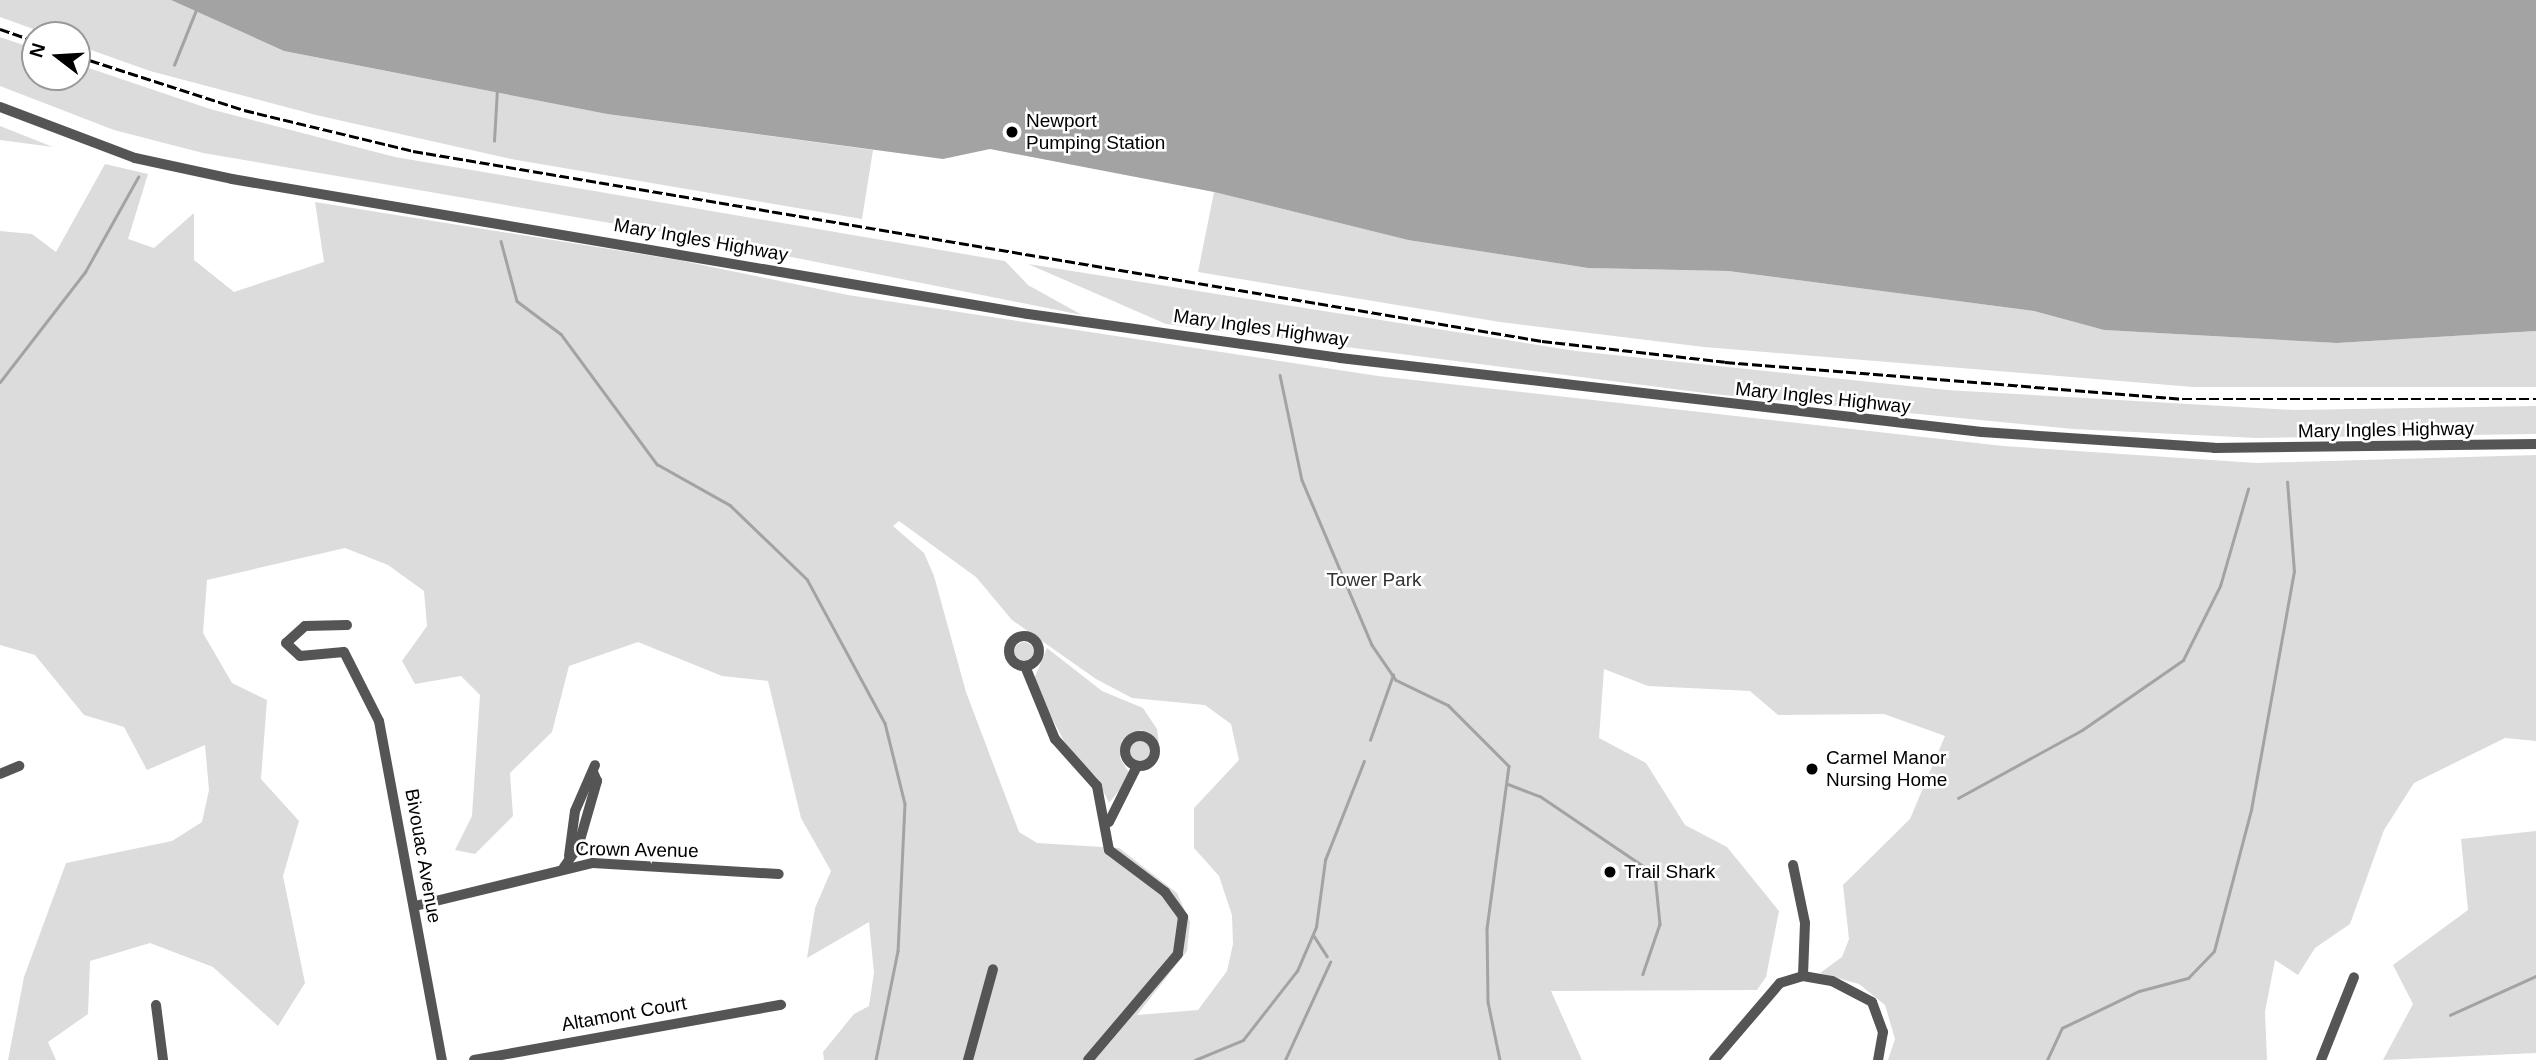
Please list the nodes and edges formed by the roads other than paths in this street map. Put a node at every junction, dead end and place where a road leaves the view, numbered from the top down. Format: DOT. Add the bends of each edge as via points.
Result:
graph roads {
  1 [pos="0,107"];
  2 [pos="2536,444"];
  3 [pos="348,625"];
  4 [pos="1025,666"];
  5 [pos="19,766"];
  6 [pos="1137,766"];
  7 [pos="594,768"];
  8 [pos="0,774"];
  9 [pos="1109,824"];
  10 [pos="1793,865"];
  11 [pos="564,867"];
  12 [pos="779,874"];
  13 [pos="415,906"];
  14 [pos="993,969"];
  15 [pos="1803,976"];
  16 [pos="2354,977"];
  17 [pos="156,1005"];
  18 [pos="781,1005"];
  19 [pos="163,1060"];
  20 [pos="442,1060"];
  21 [pos="474,1060"];
  22 [pos="968,1060"];
  23 [pos="1088,1060"];
  24 [pos="1714,1060"];
  25 [pos="1878,1060"];
  26 [pos="2321,1060"];
  1 -- 2 [label="street, Mary Ingles Highway" via="135,158 232,179 1017,312 1340,358 1982,432 2214,448"];
  3 -- 13 [label="street, Bivouac Avenue" via="305,626 286,643 300,656 339,651 354,662 383,735"];
  4 -- 9 [label="street" via="1055,739 1097,786"];
  5 -- 8 [label="street"];
  6 -- 9 [label="street"];
  7 -- 11 [label="street" via="589,807"];
  9 -- 23 [label="street" via="1109,850 1176,904 1184,931 1171,963"];
  10 -- 15 [label="street" via="1805,923"];
  11 -- 12 [label="street, Crown Avenue" via="615,864"];
  11 -- 13 [label="street, Crown Avenue"];
  13 -- 20 [label="street, Bivouac Avenue"];
  14 -- 22 [label="street"];
  15 -- 24 [label="street" via="1780,983"];
  15 -- 25 [label="street" via="1832,981 1872,1002 1884,1032"];
  16 -- 26 [label="street"];
  17 -- 19 [label="street"];
  18 -- 21 [label="street, Altamont Court"];
}
